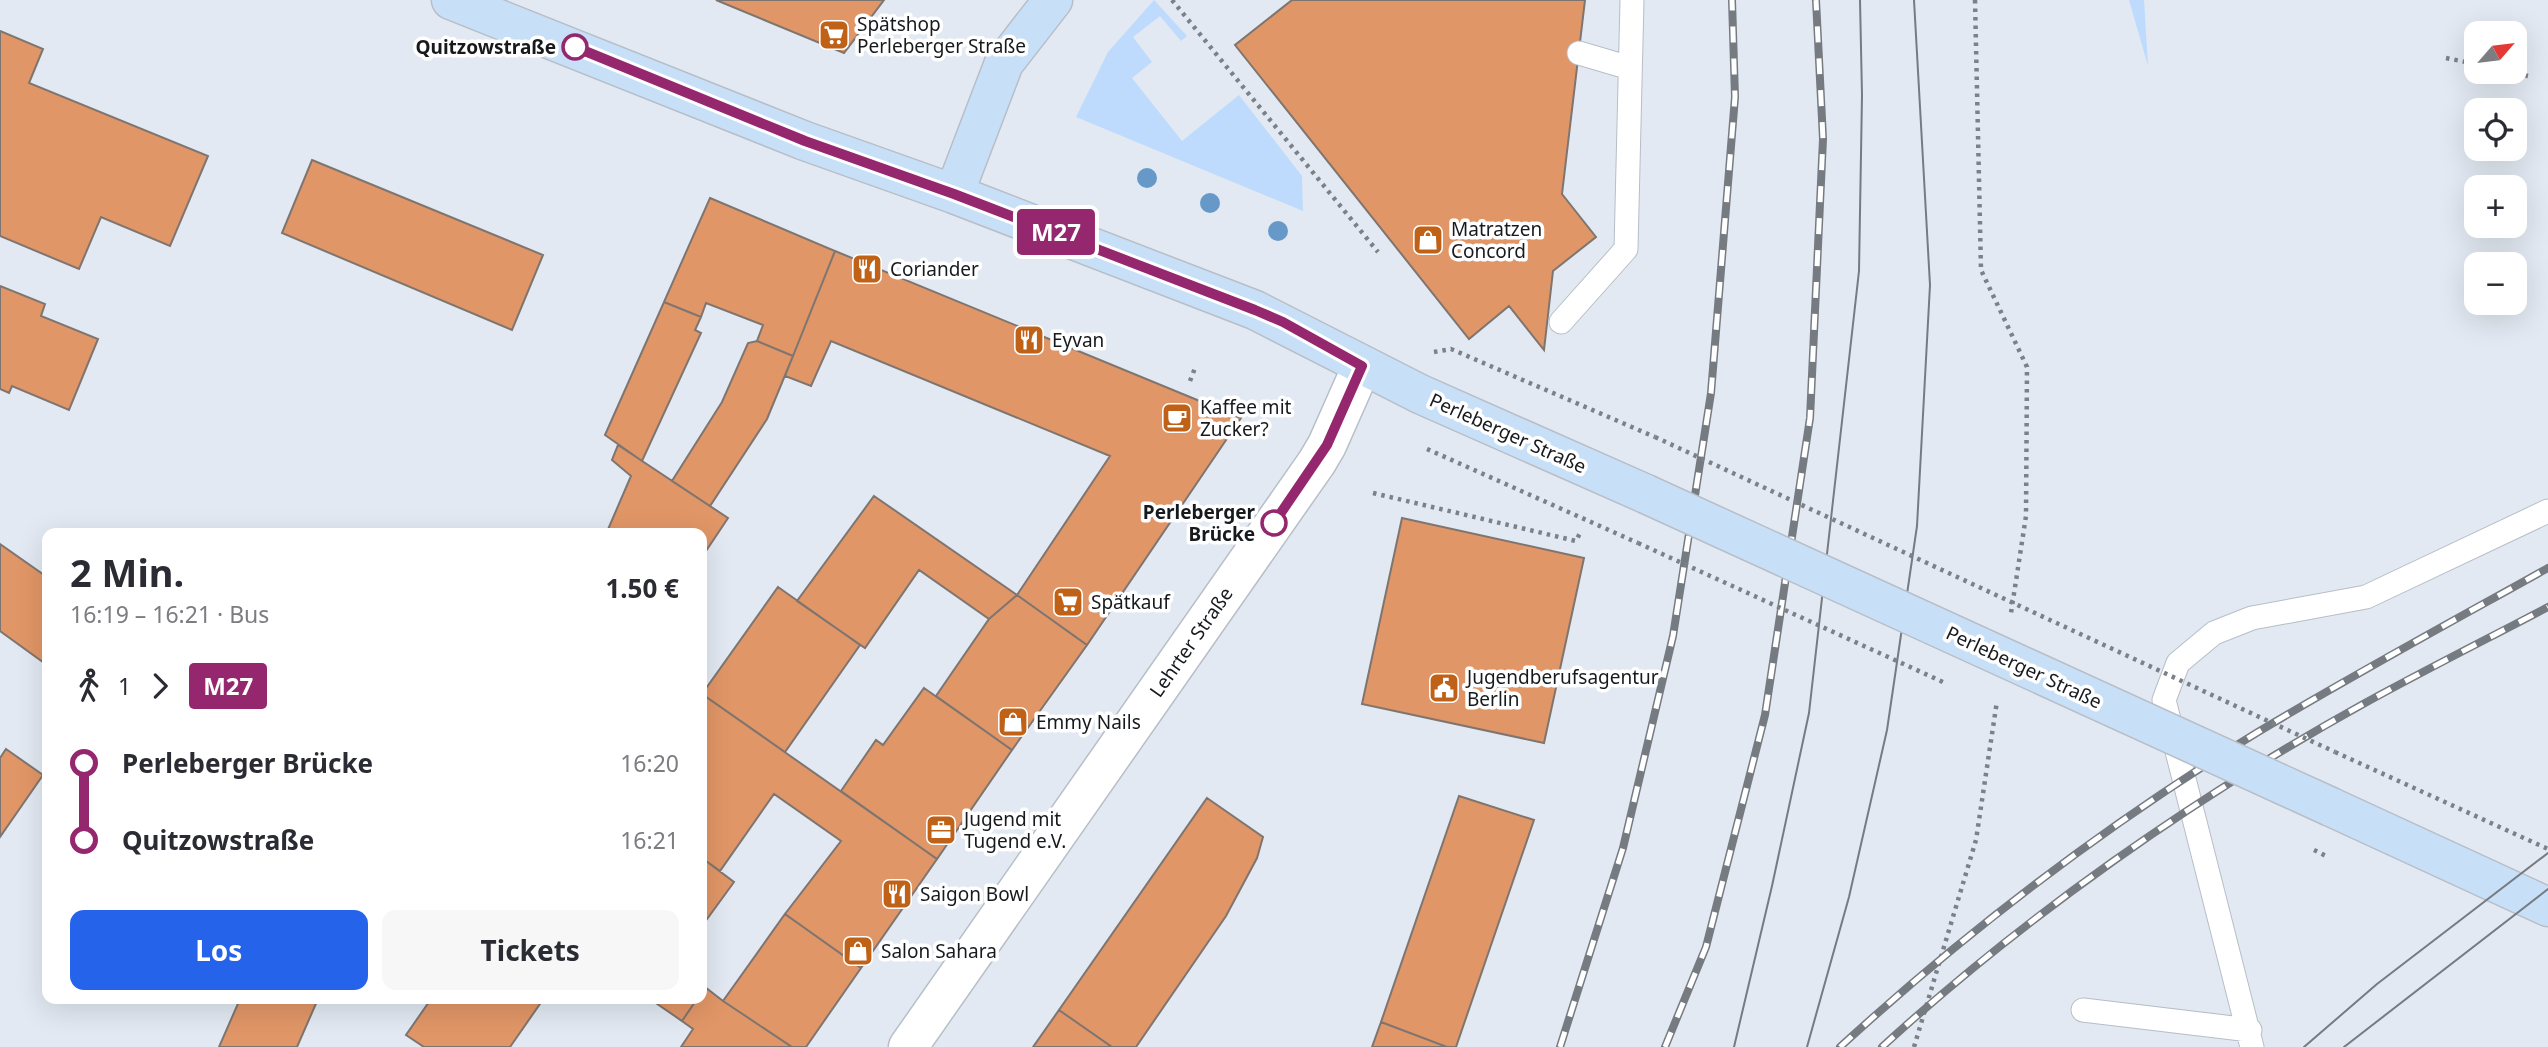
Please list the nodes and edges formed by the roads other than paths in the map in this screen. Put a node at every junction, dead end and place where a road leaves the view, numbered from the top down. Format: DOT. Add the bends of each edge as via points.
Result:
graph roads {
  1 [pos="1053,0"];
  2 [pos="1632,0"];
  3 [pos="454,1"];
  4 [pos="1578,53"];
  5 [pos="1630,68"];
  6 [pos="954,194"];
  7 [pos="1561,322"];
  8 [pos="1362,366"];
  9 [pos="2548,511"];
  10 [pos="2548,907"];
  11 [pos="2082,1010"];
  12 [pos="2251,1038"];
  13 [pos="908,1047"];
  1 -- 6 [label="main road" via="1004,63"];
  2 -- 5 [label="lane"];
  3 -- 6 [label="main road, Perleberger Straße" via="805,141"];
  4 -- 5 [label="lane"];
  5 -- 7 [label="lane" via="1626,250"];
  6 -- 8 [label="main road, Perleberger Straße" via="1274,318"];
  8 -- 10 [label="main road, Perleberger Straße, bridge"];
  8 -- 13 [label="street, Lehrter Straße" via="1317,462"];
  9 -- 12 [label="lane" via="2366,597 2252,618 2214,633 2178,663 2164,700"];
  11 -- 12 [label="lane"];
}
